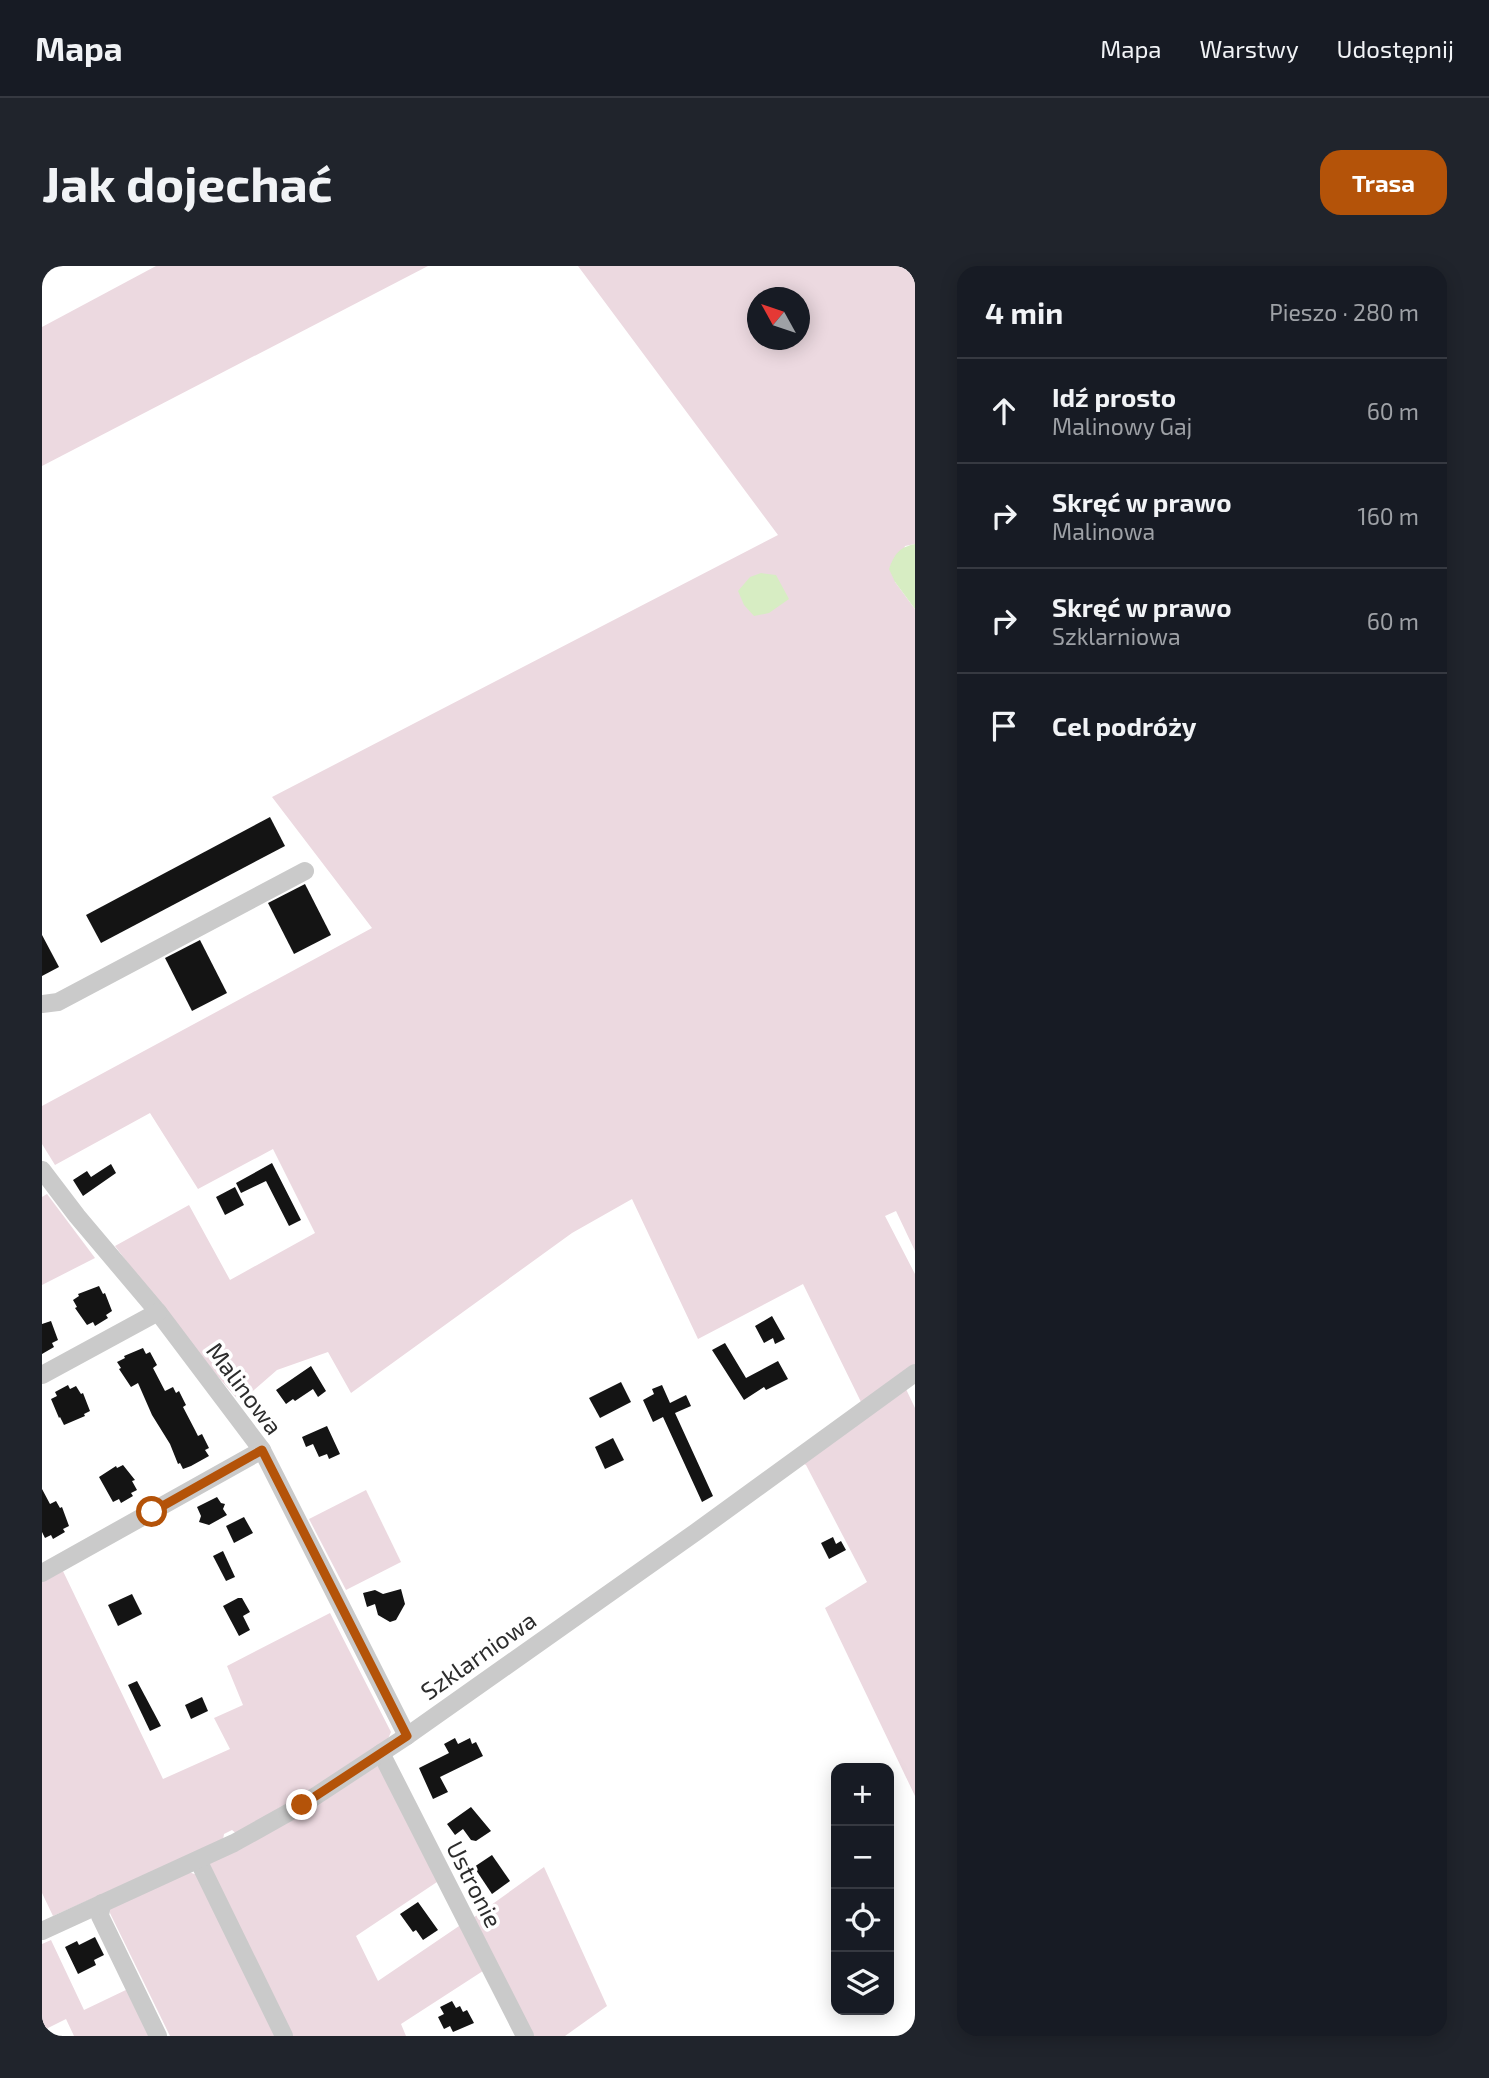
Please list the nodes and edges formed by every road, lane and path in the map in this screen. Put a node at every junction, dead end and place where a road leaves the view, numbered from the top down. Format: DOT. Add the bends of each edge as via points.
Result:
graph roads {
  1 [pos="305,872"];
  2 [pos="42,1004"];
  3 [pos="42,1170"];
  4 [pos="158,1312"];
  5 [pos="915,1373"];
  6 [pos="42,1375"];
  7 [pos="262,1450"];
  8 [pos="42,1573"];
  9 [pos="407,1736"];
  10 [pos="382,1753"];
  11 [pos="198,1860"];
  12 [pos="102,1903"];
  13 [pos="42,1931"];
  14 [pos="158,2036"];
  15 [pos="284,2036"];
  16 [pos="525,2036"];
  1 -- 2 [label="street" via="58,1002"];
  3 -- 4 [label="street, Malinowa"];
  4 -- 6 [label="street"];
  4 -- 7 [label="street, Malinowa"];
  5 -- 9 [label="street, Szklarniowa"];
  7 -- 8 [label="street"];
  7 -- 9 [label="street, Malinowa"];
  9 -- 10 [label="street, Szklarniowa"];
  10 -- 11 [label="street, Szklarniowa" via="274,1822"];
  10 -- 16 [label="street, Ustronie"];
  11 -- 12 [label="street, Szklarniowa"];
  11 -- 15 [label="street"];
  12 -- 13 [label="street, Szklarniowa"];
  12 -- 14 [label="street" via="100,1916"];
}
